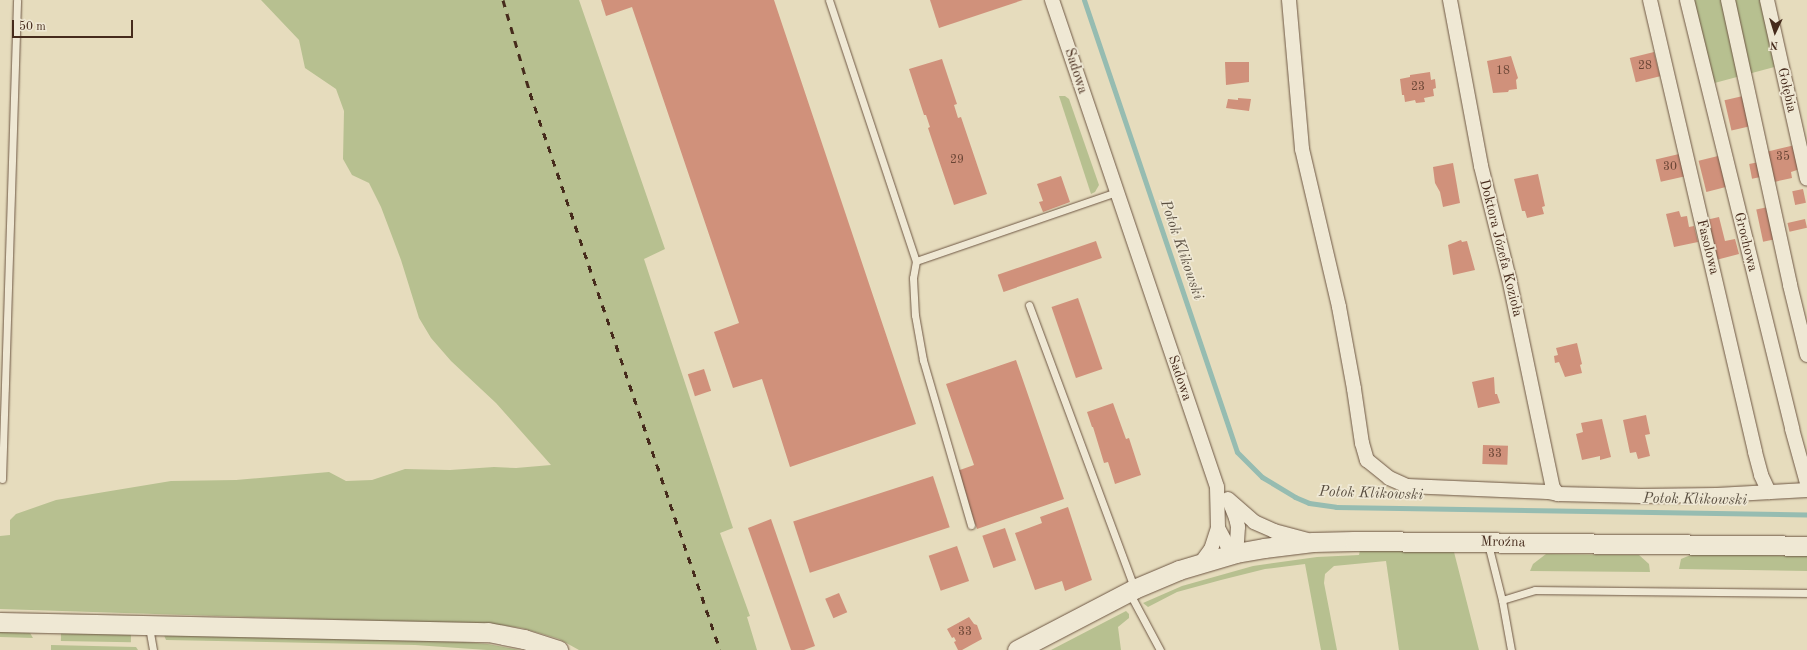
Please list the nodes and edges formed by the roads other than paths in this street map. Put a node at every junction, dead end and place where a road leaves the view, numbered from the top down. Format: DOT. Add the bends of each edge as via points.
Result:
graph roads {
  1 [pos="16,0"];
  2 [pos="829,0"];
  3 [pos="1052,0"];
  4 [pos="1289,0"];
  5 [pos="1450,0"];
  6 [pos="1650,0"];
  7 [pos="1687,0"];
  8 [pos="1728,0"];
  9 [pos="1767,0"];
  10 [pos="1807,179"];
  11 [pos="1116,192"];
  12 [pos="916,261"];
  13 [pos="1029,305"];
  14 [pos="1807,354"];
  15 [pos="2,479"];
  16 [pos="1807,483"];
  17 [pos="1217,487"];
  18 [pos="1807,490"];
  19 [pos="1769,492"];
  20 [pos="1558,494"];
  21 [pos="1228,499"];
  22 [pos="971,525"];
  23 [pos="1218,528"];
  24 [pos="1313,542"];
  25 [pos="1487,542"];
  26 [pos="1807,546"];
  27 [pos="1236,553"];
  28 [pos="1201,563"];
  29 [pos="1132,590"];
  30 [pos="1807,593"];
  31 [pos="1502,600"];
  32 [pos="0,622"];
  33 [pos="149,625"];
  34 [pos="153,650"];
  35 [pos="558,650"];
  36 [pos="1017,650"];
  37 [pos="1160,650"];
  38 [pos="1511,650"];
  1 -- 15 [label="lane"];
  2 -- 12 [label="lane"];
  3 -- 11 [label="street, Sadowa"];
  4 -- 20 [label="street" via="1302,149 1339,307 1367,460 1389,478 1406,486"];
  5 -- 20 [label="street, Doktora Józefa Kozioła" via="1481,166 1510,286 1553,488"];
  6 -- 19 [label="street, Fasolowa" via="1755,452"];
  7 -- 16 [label="street, Grochowa"];
  8 -- 14 [label="street"];
  9 -- 10 [label="street, Gołębia"];
  11 -- 12 [label="lane"];
  11 -- 17 [label="street, Sadowa"];
  12 -- 22 [label="lane" via="913,278 915,315 923,360"];
  13 -- 29 [label="lane"];
  17 -- 21 [label="street"];
  17 -- 23 [label="street, Sadowa"];
  18 -- 19 [label="street"];
  19 -- 20 [label="street" via="1640,496"];
  21 -- 24 [label="street" via="1254,522 1274,531"];
  21 -- 27 [label="street" via="1238,527"];
  23 -- 27 [label="street" via="1227,545"];
  23 -- 28 [label="street, Sadowa" via="1211,549"];
  24 -- 25 [label="main road, Mroźna"];
  24 -- 27 [label="main road, Mroźna"];
  25 -- 26 [label="main road, Mroźna"];
  25 -- 31 [label="lane"];
  27 -- 28 [label="main road, Mroźna"];
  28 -- 29 [label="main road"];
  29 -- 36 [label="main road"];
  29 -- 37 [label="lane"];
  30 -- 31 [label="lane" via="1535,590"];
  31 -- 38 [label="lane"];
  32 -- 33 [label="main road"];
  33 -- 34 [label="lane"];
  33 -- 35 [label="main road" via="488,632 524,639"];
}
